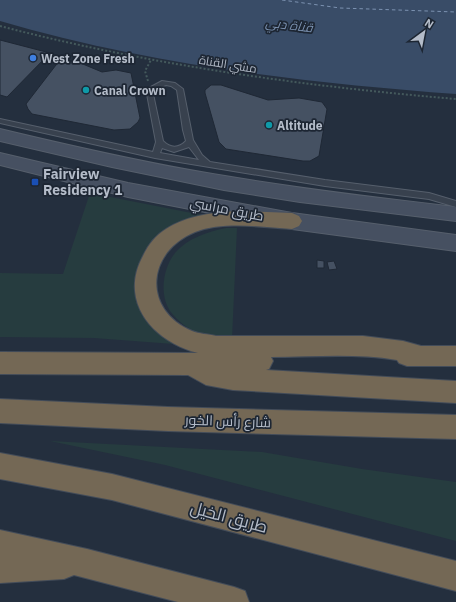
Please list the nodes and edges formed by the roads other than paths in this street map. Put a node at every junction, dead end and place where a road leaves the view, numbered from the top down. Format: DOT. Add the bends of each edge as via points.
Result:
graph roads {
  1 [pos="0,121"];
  2 [pos="0,135"];
  3 [pos="160,142"];
  4 [pos="189,143"];
  5 [pos="155,155"];
  6 [pos="0,159"];
  7 [pos="210,165"];
  8 [pos="456,204"];
  9 [pos="456,214"];
  10 [pos="292,221"];
  11 [pos="456,243"];
  12 [pos="421,356"];
  13 [pos="456,356"];
  14 [pos="0,363"];
  15 [pos="188,364"];
  16 [pos="456,392"];
  17 [pos="0,411"];
  18 [pos="456,427"];
  19 [pos="0,466"];
  20 [pos="0,544"];
  21 [pos="87,563"];
  22 [pos="0,568"];
  23 [pos="456,576"];
  24 [pos="234,602"];
  1 -- 5 [label="lane"];
  2 -- 9 [label="street, طريق مراسي" via="90,156 265,189"];
  3 -- 4 [label="lane" via="166,148 176,149"];
  3 -- 4 [label="lane" via="150,94 151,89 162,83 170,83 180,89"];
  3 -- 5 [label="lane"];
  4 -- 7 [label="lane" via="199,157"];
  5 -- 7 [label="lane"];
  6 -- 10 [label="street, طريق مراسي" via="128,190"];
  7 -- 8 [label="lane" via="429,196"];
  10 -- 11 [label="street, طريق مراسي"];
  10 -- 12 [label="highway" via="210,221 196,224 173,235 155,252 147,268 144,289 149,305 158,320 190,341 211,345 237,348 373,347 397,349"];
  12 -- 13 [label="highway"];
  12 -- 15 [label="highway"];
  14 -- 15 [label="highway"];
  15 -- 16 [label="highway" via="206,374 233,379"];
  17 -- 18 [label="highway, شارع رأس الخور" via="168,419"];
  19 -- 23 [label="highway, طريق الخيل" via="119,489"];
  20 -- 21 [label="highway"];
  21 -- 22 [label="highway"];
  21 -- 24 [label="highway"];
}
